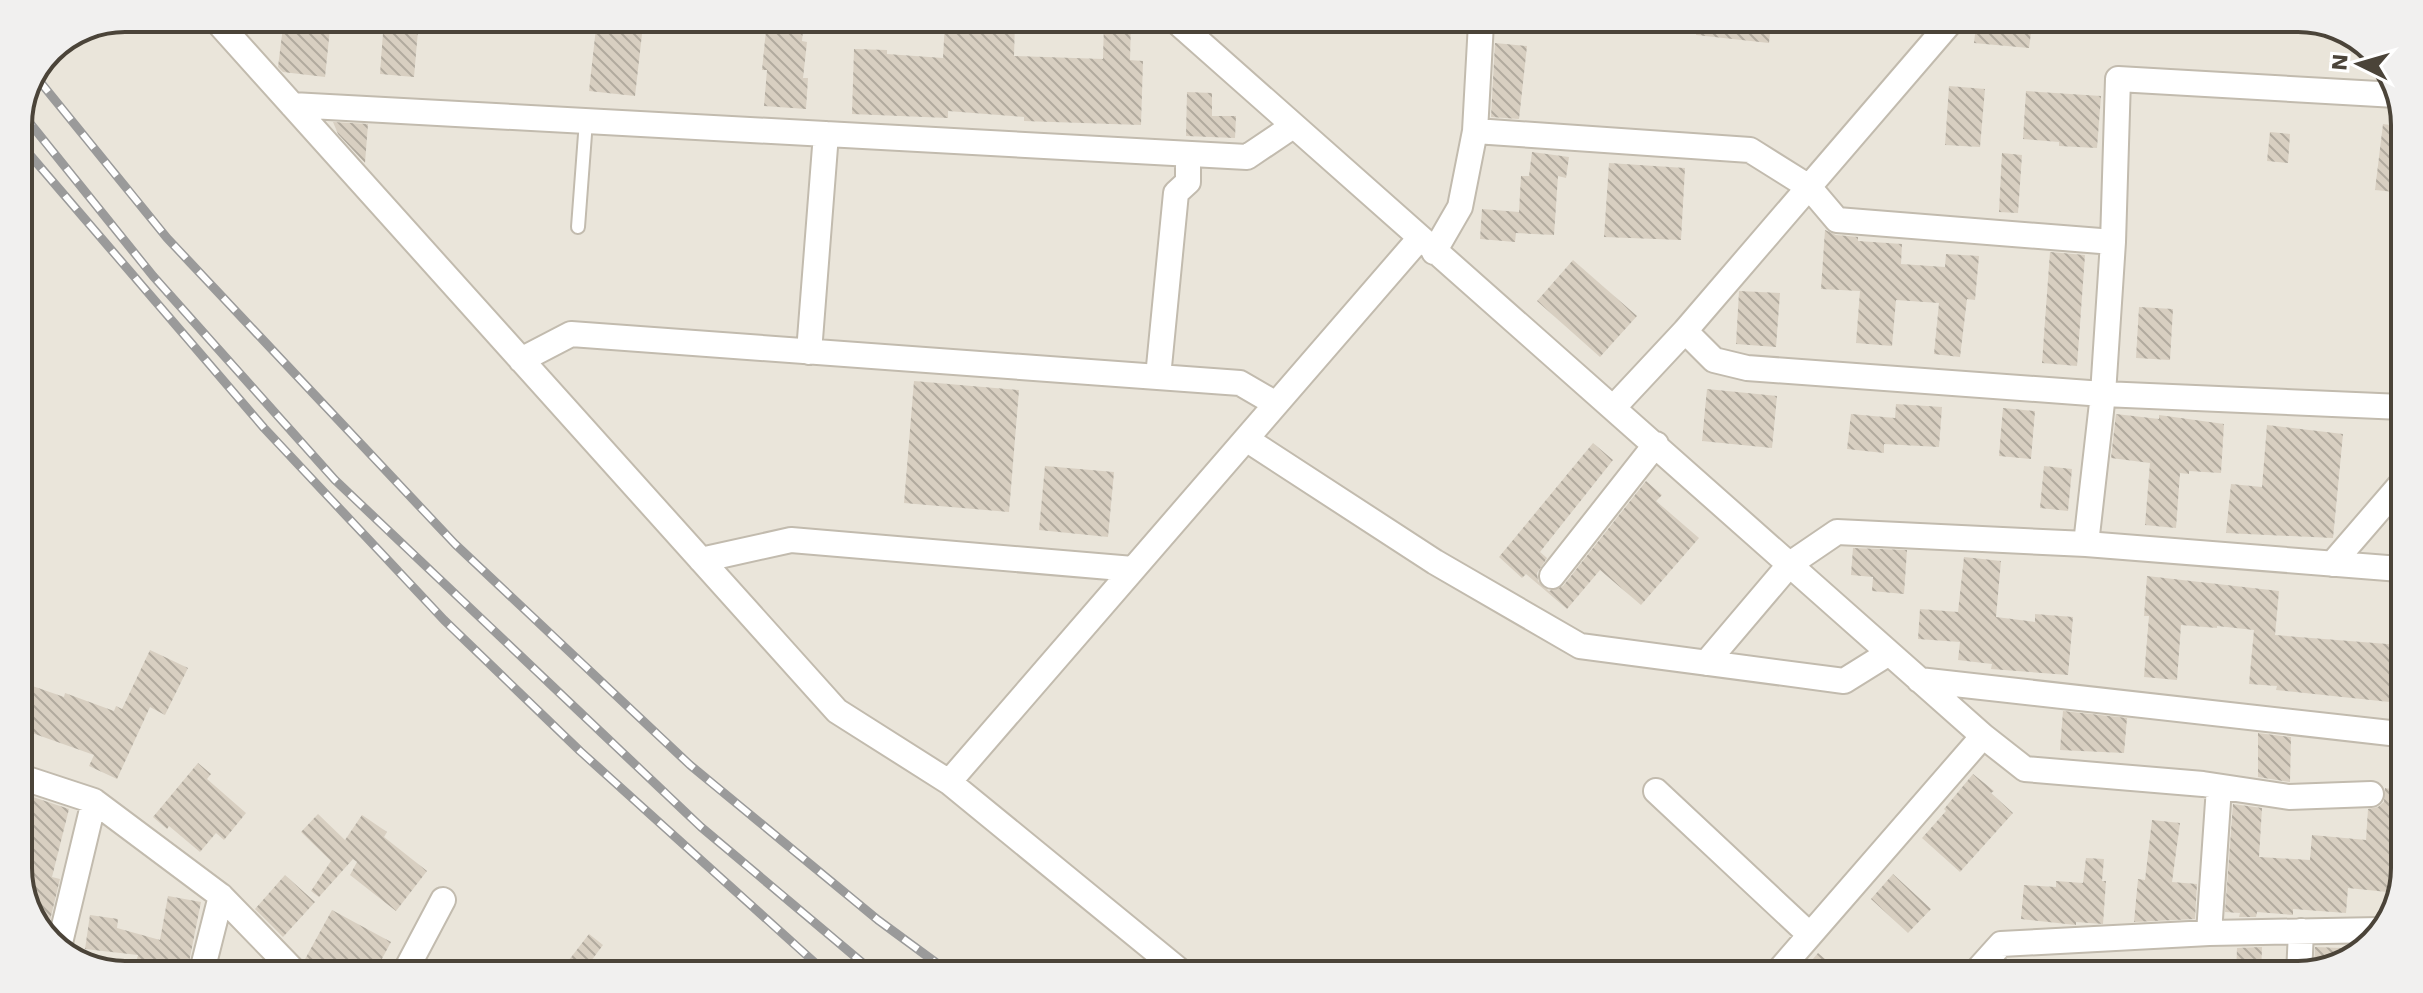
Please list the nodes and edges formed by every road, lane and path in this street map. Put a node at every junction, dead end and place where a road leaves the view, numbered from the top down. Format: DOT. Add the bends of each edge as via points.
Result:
graph roads {
  1 [pos="227,32"];
  2 [pos="1188,32"];
  3 [pos="1480,32"];
  4 [pos="1942,32"];
  5 [pos="2386,94"];
  6 [pos="292,105"];
  7 [pos="586,121"];
  8 [pos="1293,126"];
  9 [pos="1475,131"];
  10 [pos="826,134"];
  11 [pos="1188,154"];
  12 [pos="1809,187"];
  13 [pos="578,227"];
  14 [pos="2113,242"];
  15 [pos="1426,245"];
  16 [pos="1685,331"];
  17 [pos="809,352"];
  18 [pos="521,360"];
  19 [pos="1158,377"];
  20 [pos="2103,394"];
  21 [pos="1276,404"];
  22 [pos="1614,407"];
  23 [pos="2391,407"];
  24 [pos="1246,439"];
  25 [pos="1656,444"];
  26 [pos="2391,496"];
  27 [pos="2086,544"];
  28 [pos="701,560"];
  29 [pos="1790,564"];
  30 [pos="2332,564"];
  31 [pos="2391,568"];
  32 [pos="1133,569"];
  33 [pos="1552,576"];
  34 [pos="1889,653"];
  35 [pos="1706,663"];
  36 [pos="1919,680"];
  37 [pos="2391,733"];
  38 [pos="1983,736"];
  39 [pos="32,781"];
  40 [pos="949,782"];
  41 [pos="2219,787"];
  42 [pos="1656,791"];
  43 [pos="2371,794"];
  44 [pos="94,801"];
  45 [pos="221,896"];
  46 [pos="443,900"];
  47 [pos="2367,930"];
  48 [pos="2301,931"];
  49 [pos="2209,933"];
  50 [pos="1810,935"];
  51 [pos="62,936"];
  52 [pos="205,961"];
  53 [pos="284,961"];
  54 [pos="411,961"];
  55 [pos="1168,961"];
  56 [pos="1787,961"];
  57 [pos="1986,961"];
  58 [pos="2300,961"];
  1 -- 6 [label="street"];
  2 -- 8 [label="street"];
  3 -- 9 [label="street"];
  4 -- 12 [label="street"];
  5 -- 14 [label="street" via="2118,79"];
  6 -- 7 [label="street"];
  6 -- 18 [label="street"];
  7 -- 10 [label="street"];
  7 -- 13 [label="lane"];
  8 -- 11 [label="street" via="1247,157"];
  8 -- 15 [label="street"];
  9 -- 12 [label="street" via="1750,150"];
  9 -- 15 [label="street" via="1460,207"];
  10 -- 11 [label="street"];
  10 -- 17 [label="street"];
  11 -- 19 [label="street" via="1188,182 1176,193"];
  12 -- 14 [label="street" via="1837,220"];
  12 -- 16 [label="street"];
  14 -- 20 [label="street"];
  15 -- 21 [label="street"];
  15 -- 22 [label="street"];
  16 -- 20 [label="street" via="1714,360 1747,368"];
  16 -- 22 [label="street"];
  17 -- 18 [label="street" via="571,334"];
  17 -- 19 [label="street"];
  18 -- 28 [label="street"];
  19 -- 21 [label="street" via="1240,383"];
  20 -- 23 [label="street"];
  20 -- 27 [label="street"];
  21 -- 24 [label="street"];
  22 -- 25 [label="street"];
  24 -- 32 [label="street"];
  24 -- 35 [label="street" via="1435,562 1580,646"];
  25 -- 29 [label="street"];
  25 -- 33 [label="street"];
  26 -- 30 [label="street"];
  27 -- 29 [label="street" via="1837,532"];
  27 -- 30 [label="street"];
  28 -- 32 [label="street" via="791,540"];
  28 -- 40 [label="street" via="837,711"];
  29 -- 34 [label="street"];
  29 -- 35 [label="street"];
  30 -- 31 [label="street"];
  32 -- 40 [label="street"];
  34 -- 35 [label="street" via="1844,681"];
  34 -- 36 [label="street"];
  36 -- 37 [label="street"];
  36 -- 38 [label="street"];
  38 -- 41 [label="street" via="2025,769"];
  38 -- 50 [label="street"];
  39 -- 44 [label="street"];
  40 -- 55 [label="street"];
  41 -- 43 [label="street" via="2289,797"];
  41 -- 49 [label="street"];
  42 -- 50 [label="street"];
  44 -- 45 [label="street"];
  44 -- 51 [label="street"];
  45 -- 52 [label="street"];
  45 -- 53 [label="street"];
  46 -- 54 [label="street"];
  47 -- 48 [label="street"];
  48 -- 49 [label="street"];
  48 -- 58 [label="street"];
  49 -- 57 [label="street" via="2001,944"];
  50 -- 56 [label="street"];
}
